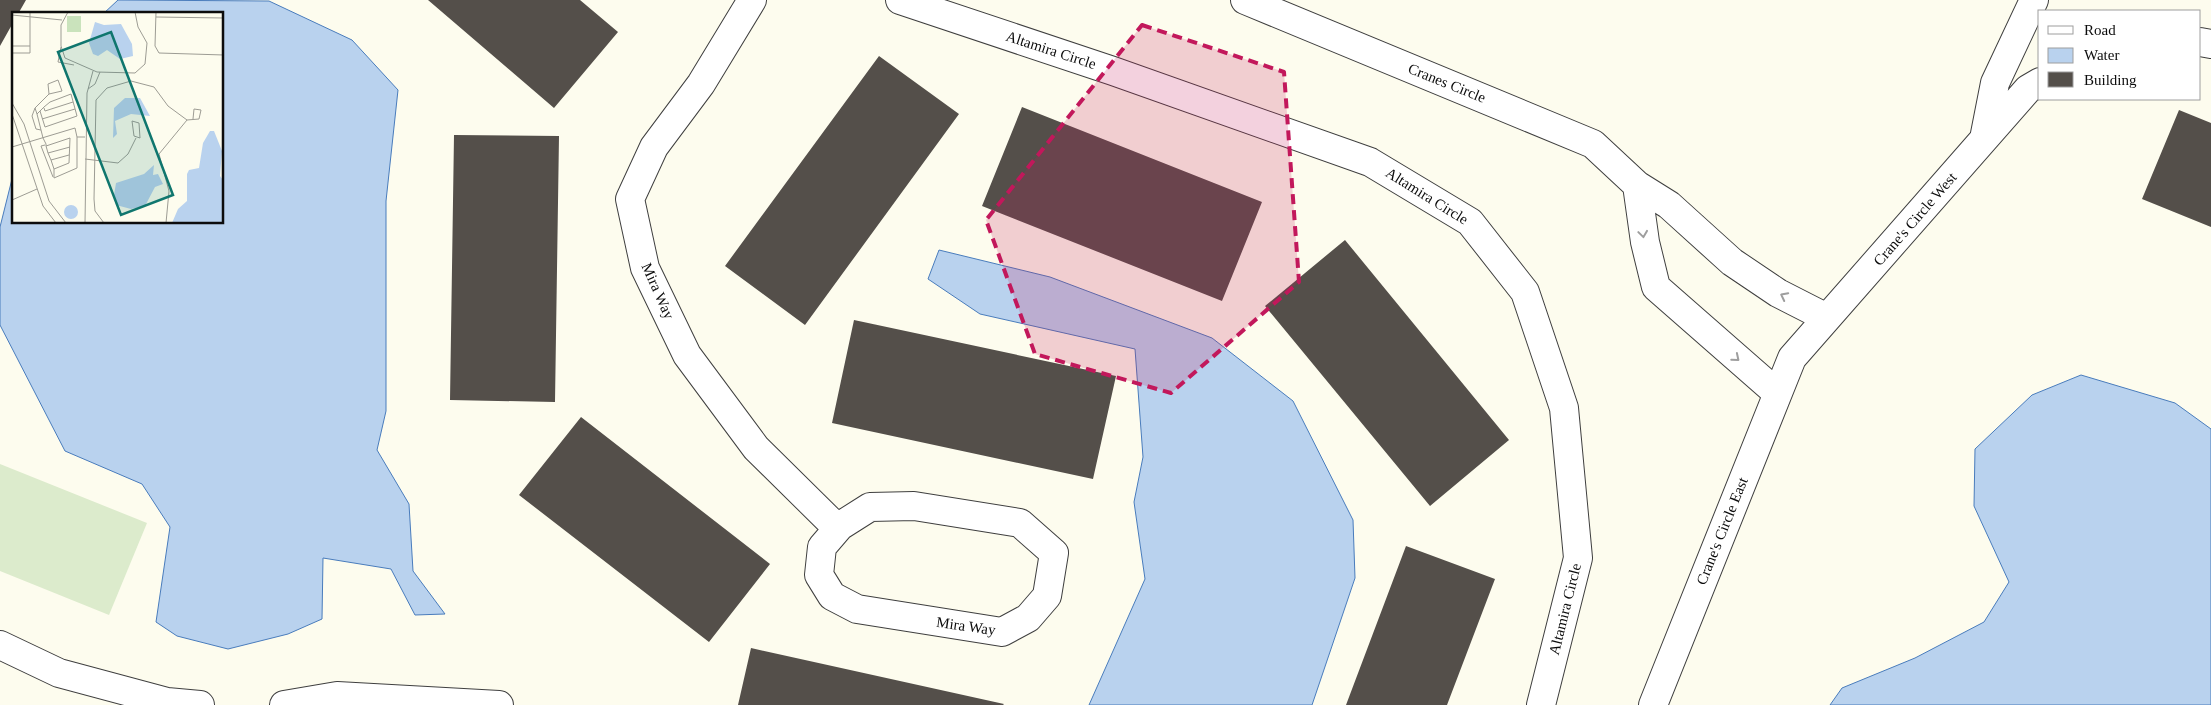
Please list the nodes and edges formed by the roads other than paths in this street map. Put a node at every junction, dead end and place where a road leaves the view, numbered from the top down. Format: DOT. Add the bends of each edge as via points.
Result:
graph roads {
  1 [pos="752,0"];
  2 [pos="900,0"];
  3 [pos="1245,0"];
  4 [pos="2034,0"];
  5 [pos="2038,83"];
  6 [pos="1984,140"];
  7 [pos="1636,185"];
  8 [pos="1827,318"];
  9 [pos="1792,358"];
  10 [pos="1777,393"];
  11 [pos="840,526"];
  12 [pos="0,645"];
  13 [pos="200,705"];
  14 [pos="284,705"];
  15 [pos="500,705"];
  16 [pos="1541,705"];
  17 [pos="1653,705"];
  1 -- 11 [label="street, Mira Way" via="702,84 654,147 630,199 645,268 687,355 756,448 830,521"];
  2 -- 16 [label="street, Altamira Circle" via="1113,70 1370,162 1470,222 1525,292 1564,408 1578,558"];
  3 -- 7 [label="street, Cranes Circle" via="1593,144"];
  4 -- 6 [label="street" via="1995,83"];
  5 -- 6 [label="street, Crane's Circle West" via="2028,89"];
  6 -- 8 [label="street, Crane's Circle West"];
  8 -- 7 [label="street, Cranes Circle, one-way" via="1778,293 1739,267 1669,204"];
  7 -- 10 [label="street, one-way" via="1644,242 1656,287"];
  8 -- 9 [label="street, Crane's Circle West"];
  9 -- 10 [label="street, Crane's Circle East"];
  10 -- 17 [label="street, Crane's Circle East"];
  11 -- 11 [label="street, Mira Way" via="822,546 819,575 832,596 857,609 1002,632 1028,618 1047,596 1054,553 1020,522 914,506 870,507"];
  12 -- 13 [label="street" via="59,673 167,702"];
  14 -- 15 [label="street" via="337,696"];
}
